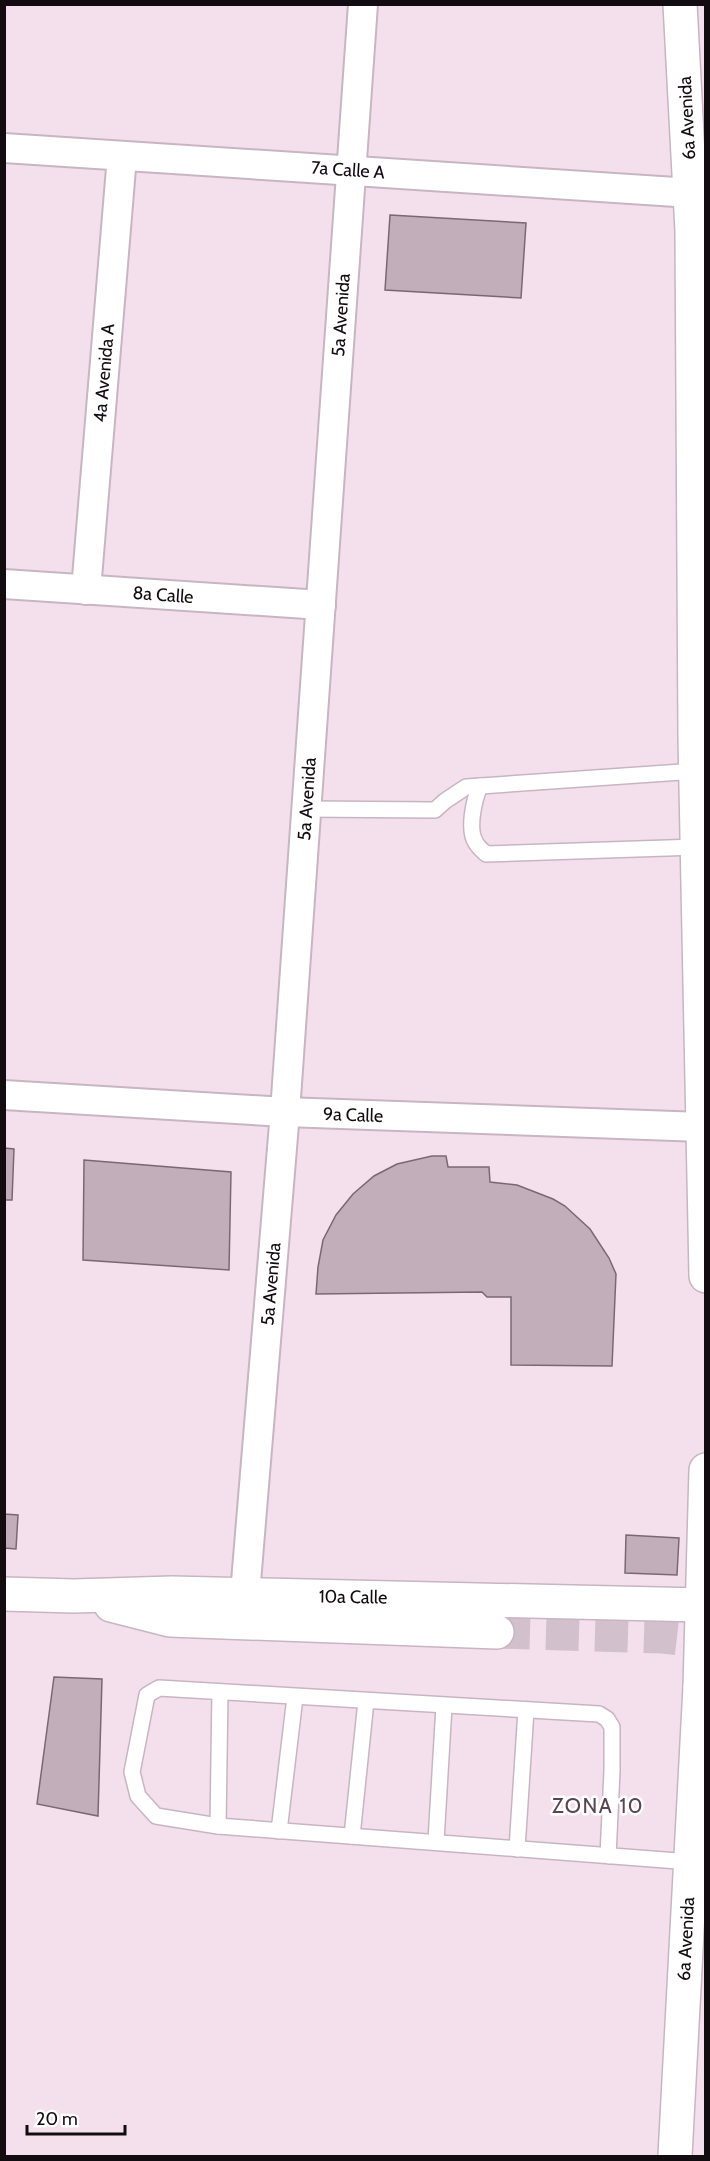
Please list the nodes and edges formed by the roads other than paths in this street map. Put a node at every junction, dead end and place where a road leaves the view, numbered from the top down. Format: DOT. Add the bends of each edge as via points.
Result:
graph roads {
  1 [pos="363,4"];
  2 [pos="680,4"];
  3 [pos="4,148"];
  4 [pos="122,156"];
  5 [pos="351,171"];
  6 [pos="696,186"];
  7 [pos="700,527"];
  8 [pos="4,584"];
  9 [pos="86,590"];
  10 [pos="321,605"];
  11 [pos="700,738"];
  12 [pos="696,771"];
  13 [pos="480,786"];
  14 [pos="306,809"];
  15 [pos="697,847"];
  16 [pos="702,928"];
  17 [pos="702,978"];
  18 [pos="703,1051"];
  19 [pos="4,1095"];
  20 [pos="285,1113"];
  21 [pos="702,1127"];
  22 [pos="704,1183"];
  23 [pos="705,1276"];
  24 [pos="705,1470"];
  25 [pos="705,1500"];
  26 [pos="705,1542"];
  27 [pos="4,1594"];
  28 [pos="245,1594"];
  29 [pos="74,1596"];
  30 [pos="702,1605"];
  31 [pos="497,1632"];
  32 [pos="703,1690"];
  33 [pos="220,1692"];
  34 [pos="296,1697"];
  35 [pos="366,1701"];
  36 [pos="444,1706"];
  37 [pos="526,1710"];
  38 [pos="218,1826"];
  39 [pos="279,1831"];
  40 [pos="352,1836"];
  41 [pos="436,1841"];
  42 [pos="517,1849"];
  43 [pos="608,1856"];
  44 [pos="691,1862"];
  45 [pos="675,2157"];
  1 -- 5 [label="street, 5a Avenida"];
  2 -- 6 [label="main road, 6a Avenida"];
  3 -- 4 [label="street, 7a Calle A"];
  4 -- 5 [label="street, 7a Calle A"];
  4 -- 9 [label="street, 4a Avenida A"];
  5 -- 6 [label="street, 7a Calle A"];
  5 -- 10 [label="street, 5a Avenida"];
  6 -- 7 [label="main road, 6a Avenida"];
  7 -- 11 [label="main road, 6a Avenida"];
  8 -- 9 [label="street, 8a Calle"];
  9 -- 10 [label="street, 8a Calle"];
  10 -- 14 [label="street, 5a Avenida"];
  11 -- 12 [label="main road, 6a Avenida"];
  12 -- 13 [label="lane"];
  12 -- 15 [label="main road, 6a Avenida"];
  13 -- 14 [label="lane" via="466,788 435,810"];
  13 -- 15 [label="lane" via="472,820 474,842 486,854"];
  14 -- 20 [label="street, 5a Avenida"];
  15 -- 16 [label="main road, 6a Avenida"];
  16 -- 17 [label="main road, 6a Avenida"];
  17 -- 18 [label="main road, 6a Avenida"];
  18 -- 21 [label="main road, 6a Avenida"];
  19 -- 20 [label="street, 9a Calle"];
  20 -- 21 [label="street, 9a Calle"];
  20 -- 28 [label="street, 5a Avenida"];
  21 -- 22 [label="main road, 6a Avenida"];
  22 -- 23 [label="main road, 6a Avenida"];
  24 -- 25 [label="main road, 6a Avenida"];
  25 -- 26 [label="main road, 6a Avenida"];
  26 -- 30 [label="main road, 6a Avenida"];
  27 -- 29 [label="main road, 10a Calle"];
  28 -- 29 [label="main road, 10a Calle"];
  28 -- 30 [label="main road, 10a Calle"];
  29 -- 31 [label="main road" via="170,1620"];
  30 -- 32 [label="main road, 6a Avenida"];
  32 -- 44 [label="main road, 6a Avenida"];
  33 -- 34 [label="lane"];
  33 -- 38 [label="lane"];
  33 -- 38 [label="lane" via="159,1688 147,1695 132,1772 138,1796 156,1816"];
  34 -- 35 [label="lane"];
  34 -- 39 [label="lane"];
  35 -- 36 [label="lane"];
  35 -- 40 [label="lane"];
  36 -- 37 [label="lane"];
  36 -- 41 [label="lane"];
  37 -- 42 [label="lane"];
  37 -- 43 [label="lane" via="599,1714 607,1719 612,1728"];
  38 -- 39 [label="lane"];
  39 -- 40 [label="lane"];
  40 -- 41 [label="lane"];
  41 -- 42 [label="lane"];
  42 -- 43 [label="lane"];
  43 -- 44 [label="lane"];
  44 -- 45 [label="main road, 6a Avenida"];
}
